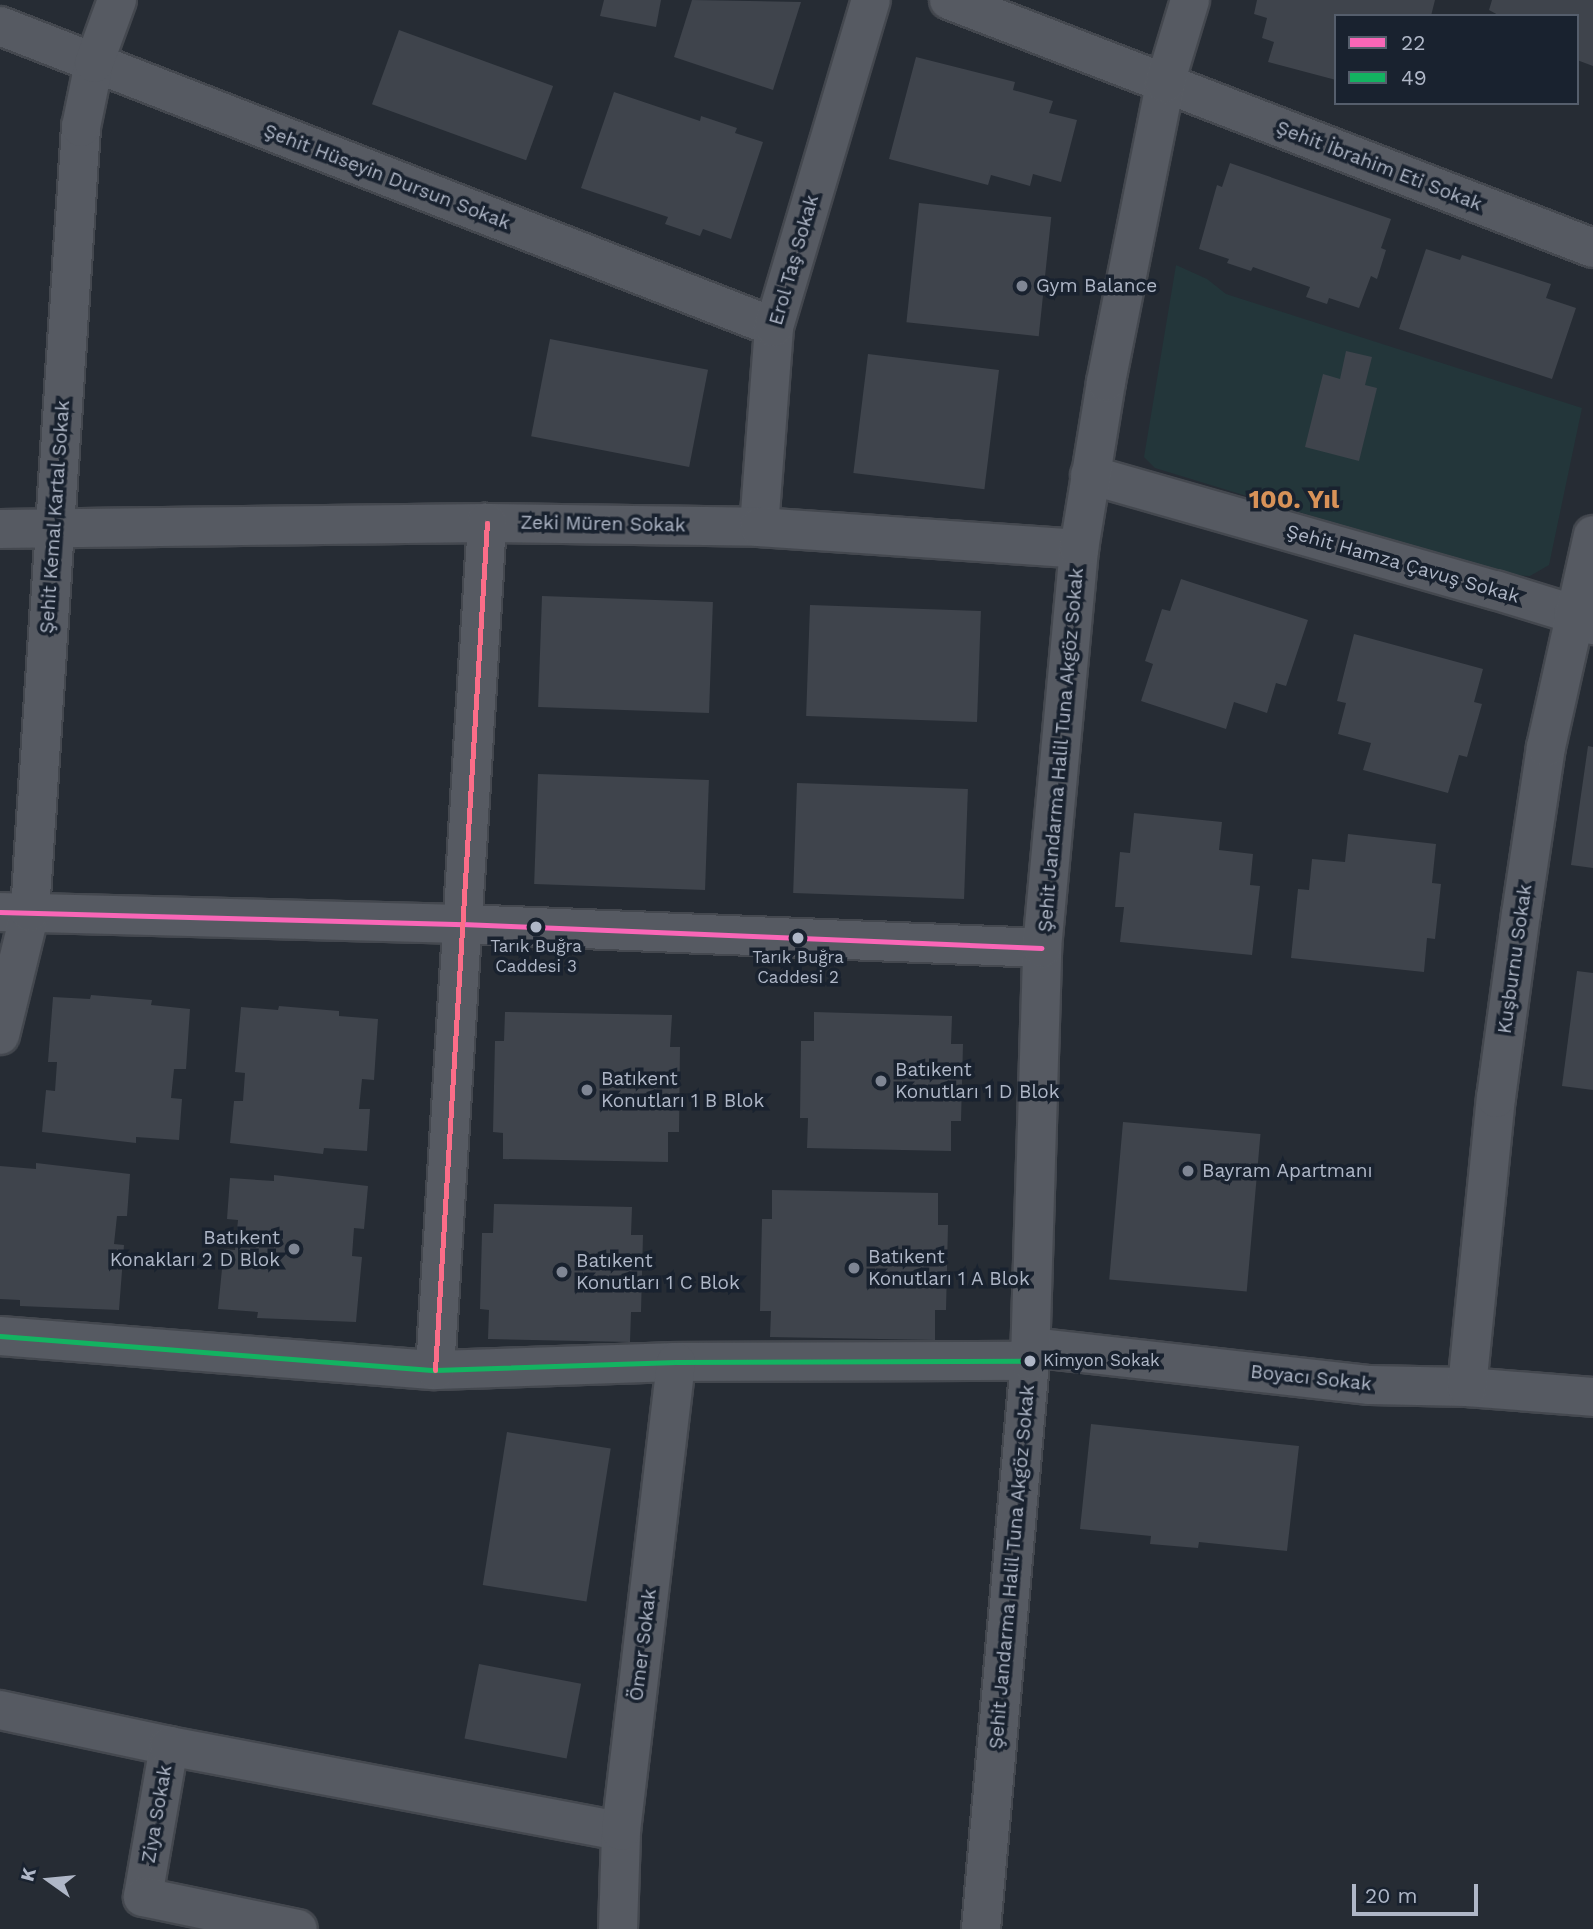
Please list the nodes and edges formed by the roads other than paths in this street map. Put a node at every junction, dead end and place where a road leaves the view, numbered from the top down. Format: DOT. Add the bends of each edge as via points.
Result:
graph roads {
  1 [pos="117,0"];
  2 [pos="871,0"];
  3 [pos="949,0"];
  4 [pos="1190,0"];
  5 [pos="0,26"];
  6 [pos="94,63"];
  7 [pos="1165,83"];
  8 [pos="1593,248"];
  9 [pos="774,327"];
  10 [pos="1090,475"];
  11 [pos="487,523"];
  12 [pos="759,527"];
  13 [pos="0,528"];
  14 [pos="54,529"];
  15 [pos="1593,535"];
  16 [pos="1079,549"];
  17 [pos="1583,620"];
  18 [pos="15,912"];
  19 [pos="462,924"];
  20 [pos="1042,948"];
  21 [pos="0,1035"];
  22 [pos="0,1336"];
  23 [pos="1030,1354"];
  24 [pos="676,1362"];
  25 [pos="435,1370"];
  26 [pos="1466,1387"];
  27 [pos="1593,1397"];
  28 [pos="0,1710"];
  29 [pos="169,1746"];
  30 [pos="621,1831"];
  31 [pos="140,1913"];
  32 [pos="298,1929"];
  33 [pos="618,1929"];
  34 [pos="981,1929"];
  1 -- 6 [label="street, Şehit Kemal Kartal Sokak"];
  2 -- 9 [label="street, Erol Taş Sokak"];
  3 -- 7 [label="street, Şehit İbrahim Eti Sokak"];
  4 -- 7 [label="street, Şehit Jandarma Halil Tuna Akgöz Sokak"];
  5 -- 6 [label="street, Şehit Hüseyin Dursun Sokak"];
  6 -- 9 [label="street, Şehit Hüseyin Dursun Sokak"];
  6 -- 14 [label="street, Şehit Kemal Kartal Sokak" via="81,127"];
  7 -- 8 [label="street, Şehit İbrahim Eti Sokak"];
  7 -- 10 [label="street, Şehit Jandarma Halil Tuna Akgöz Sokak"];
  9 -- 12 [label="street, Erol Taş Sokak"];
  10 -- 16 [label="street, Şehit Jandarma Halil Tuna Akgöz Sokak"];
  10 -- 17 [label="street, Şehit Hamza Çavuş Sokak"];
  11 -- 12 [label="street, Zeki Müren Sokak"];
  11 -- 14 [label="street, Zeki Müren Sokak"];
  11 -- 19 [label="street"];
  12 -- 16 [label="street, Zeki Müren Sokak"];
  13 -- 14 [label="street, Zeki Müren Sokak"];
  14 -- 18 [label="street, Şehit Kemal Kartal Sokak"];
  15 -- 17 [label="street, Kuşburnu Sokak"];
  16 -- 20 [label="street, Şehit Jandarma Halil Tuna Akgöz Sokak"];
  17 -- 26 [label="street, Kuşburnu Sokak" via="1546,747 1496,1098"];
  18 -- 19 [label="street"];
  18 -- 21 [label="street, Şehit Kemal Kartal Sokak"];
  19 -- 20 [label="street"];
  19 -- 25 [label="street"];
  20 -- 23 [label="street, Şehit Jandarma Halil Tuna Akgöz Sokak"];
  22 -- 25 [label="street, Boyacı Sokak"];
  23 -- 24 [label="street, Boyacı Sokak"];
  23 -- 26 [label="street, Boyacı Sokak" via="1370,1385"];
  23 -- 34 [label="street, Şehit Jandarma Halil Tuna Akgöz Sokak"];
  24 -- 25 [label="street, Boyacı Sokak"];
  24 -- 30 [label="street, Ömer Sokak"];
  26 -- 27 [label="street, Boyacı Sokak"];
  28 -- 29 [label="street, Ziya Sokak"];
  29 -- 30 [label="street"];
  29 -- 31 [label="street, Ziya Sokak"];
  30 -- 33 [label="street, Ömer Sokak"];
  31 -- 32 [label="street, Ziya Sokak"];
}
